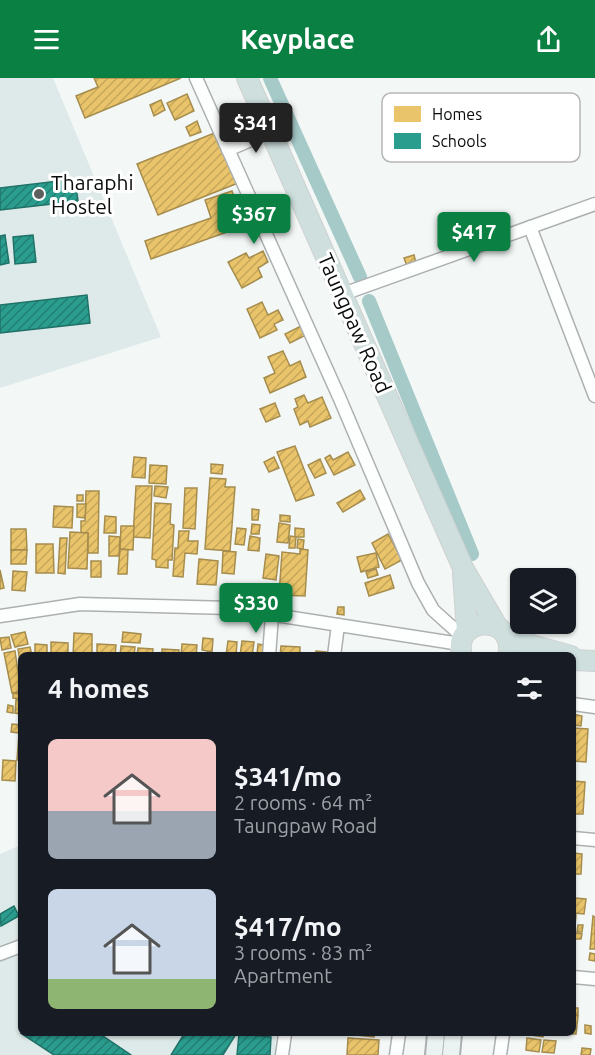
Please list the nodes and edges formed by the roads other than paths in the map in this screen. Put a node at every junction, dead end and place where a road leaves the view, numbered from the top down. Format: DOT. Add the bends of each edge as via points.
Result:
graph roads {
  1 [pos="196,78"];
  2 [pos="247,78"];
  3 [pos="271,131"];
  4 [pos="228,150"];
  5 [pos="595,204"];
  6 [pos="530,227"];
  7 [pos="343,294"];
  8 [pos="589,363"];
  9 [pos="595,396"];
  10 [pos="463,568"];
  11 [pos="272,615"];
  12 [pos="0,616"];
  13 [pos="338,625"];
  14 [pos="504,640"];
  15 [pos="463,642"];
  16 [pos="270,652"];
  17 [pos="335,652"];
  18 [pos="552,652"];
  19 [pos="576,704"];
  20 [pos="595,707"];
  21 [pos="576,838"];
  22 [pos="595,840"];
  23 [pos="18,947"];
  24 [pos="0,954"];
  25 [pos="576,977"];
  26 [pos="595,979"];
  27 [pos="285,1036"];
  28 [pos="399,1036"];
  29 [pos="436,1036"];
  30 [pos="453,1036"];
  31 [pos="503,1036"];
  32 [pos="282,1055"];
  33 [pos="396,1055"];
  34 [pos="434,1055"];
  35 [pos="451,1055"];
  36 [pos="500,1055"];
  1 -- 4 [label="street"];
  2 -- 3 [label="highway, Taungpaw Road"];
  3 -- 4 [label="street"];
  3 -- 7 [label="highway, Taungpaw Road"];
  4 -- 15 [label="street" via="418,584 433,610"];
  5 -- 6 [label="street"];
  6 -- 7 [label="street"];
  6 -- 8 [label="street"];
  7 -- 10 [label="highway, Taungpaw Road"];
  8 -- 9 [label="street"];
  10 -- 14 [label="highway, Taungpaw Road"];
  10 -- 15 [label="highway, Taungpaw Road"];
  11 -- 12 [label="street" via="230,608 80,604"];
  11 -- 13 [label="street"];
  11 -- 16 [label="street"];
  13 -- 15 [label="street"];
  13 -- 17 [label="street"];
  14 -- 15 [label="highway" via="481,624"];
  14 -- 18 [label="highway"];
  19 -- 20 [label="street"];
  21 -- 22 [label="street"];
  23 -- 24 [label="street"];
  25 -- 26 [label="street"];
  27 -- 32 [label="street"];
  28 -- 33 [label="street"];
  29 -- 34 [label="main road"];
  30 -- 35 [label="main road"];
  31 -- 36 [label="street"];
}
